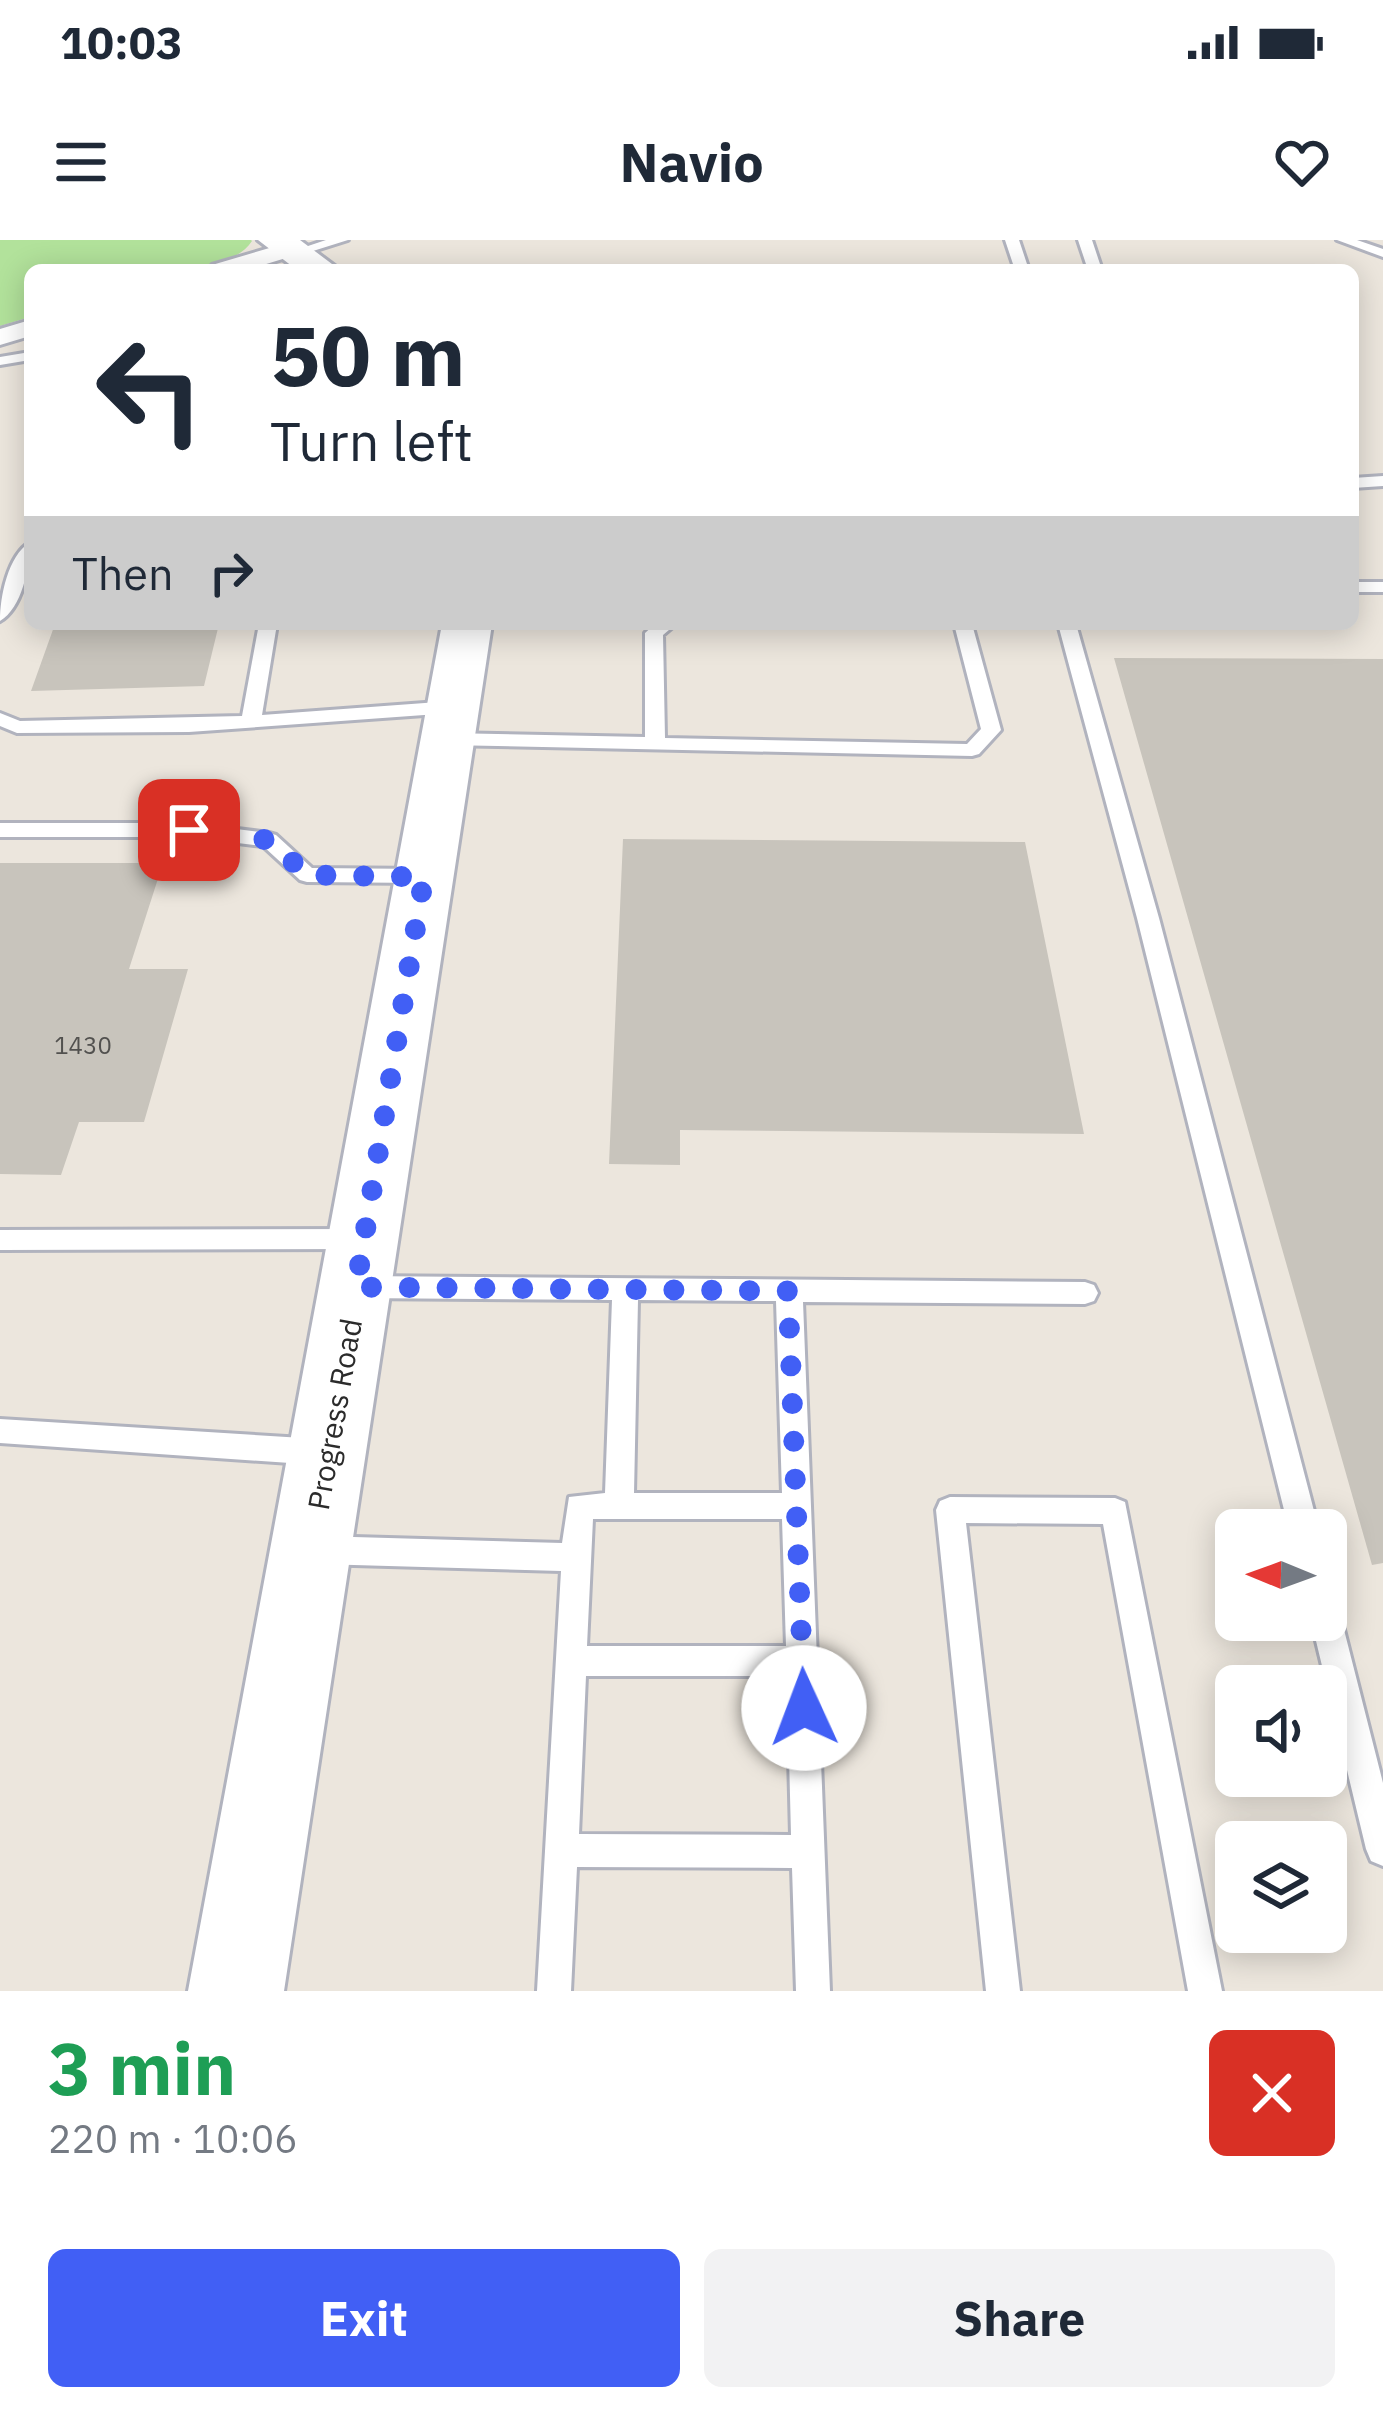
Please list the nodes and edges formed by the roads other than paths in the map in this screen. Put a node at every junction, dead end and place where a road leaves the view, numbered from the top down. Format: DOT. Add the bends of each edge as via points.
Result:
graph roads {
  1 [pos="341,240"];
  2 [pos="1344,240"];
  3 [pos="296,253"];
  4 [pos="1383,253"];
  5 [pos="247,264"];
  6 [pos="24,561"];
  7 [pos="0,616"];
  8 [pos="267,630"];
  9 [pos="466,630"];
  10 [pos="658,630"];
  11 [pos="965,630"];
  12 [pos="1069,630"];
  13 [pos="0,719"];
  14 [pos="251,721"];
  15 [pos="450,723"];
  16 [pos="655,740"];
  17 [pos="0,830"];
  18 [pos="424,877"];
  19 [pos="0,1240"];
  20 [pos="360,1263"];
  21 [pos="626,1289"];
  22 [pos="788,1291"];
  23 [pos="1085,1293"];
  24 [pos="0,1431"];
  25 [pos="327,1453"];
  26 [pos="619,1505"];
  27 [pos="796,1506"];
  28 [pos="1299,1509"];
  29 [pos="311,1550"];
  30 [pos="575,1557"];
  31 [pos="1332,1641"];
  32 [pos="571,1660"];
  33 [pos="802,1661"];
  34 [pos="1383,1849"];
  35 [pos="561,1850"];
  36 [pos="808,1852"];
  37 [pos="236,1991"];
  38 [pos="554,1991"];
  39 [pos="813,1991"];
  40 [pos="1004,1991"];
  41 [pos="1205,1991"];
  1 -- 3 [label="lane"];
  2 -- 4 [label="lane"];
  3 -- 5 [label="street"];
  6 -- 7 [label="lane"];
  8 -- 14 [label="lane"];
  9 -- 15 [label="main road, Progress Road"];
  10 -- 16 [label="lane"];
  11 -- 16 [label="lane" via="991,730 972,750"];
  12 -- 28 [label="lane"];
  13 -- 14 [label="lane" via="17,727"];
  14 -- 15 [label="lane"];
  15 -- 16 [label="lane"];
  15 -- 18 [label="main road, Progress Road"];
  17 -- 18 [label="lane" via="189,830 269,840 307,875"];
  18 -- 20 [label="main road, Progress Road"];
  19 -- 20 [label="lane"];
  20 -- 21 [label="lane"];
  20 -- 25 [label="main road, Progress Road"];
  21 -- 22 [label="lane"];
  21 -- 26 [label="lane"];
  22 -- 23 [label="lane"];
  22 -- 27 [label="lane"];
  24 -- 25 [label="lane"];
  25 -- 29 [label="main road, Progress Road"];
  26 -- 27 [label="lane"];
  26 -- 30 [label="lane" via="579,1506"];
  27 -- 33 [label="lane"];
  29 -- 30 [label="lane"];
  29 -- 37 [label="main road, Progress Road"];
  30 -- 32 [label="lane"];
  31 -- 34 [label="lane"];
  32 -- 33 [label="lane"];
  32 -- 35 [label="lane"];
  33 -- 36 [label="lane"];
  35 -- 36 [label="lane"];
  35 -- 38 [label="lane"];
  36 -- 39 [label="lane"];
  40 -- 41 [label="lane" via="950,1510 1115,1511"];
}
